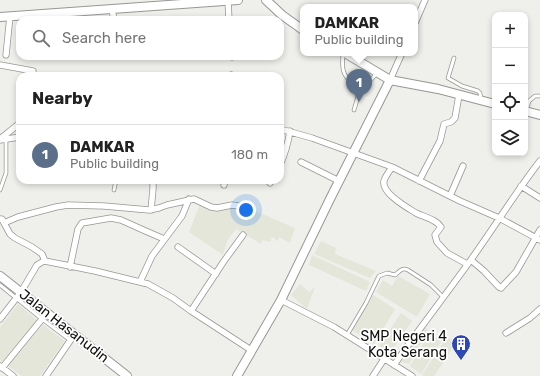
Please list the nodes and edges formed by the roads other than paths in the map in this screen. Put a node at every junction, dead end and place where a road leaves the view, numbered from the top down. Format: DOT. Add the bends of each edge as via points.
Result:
graph roads {
  1 [pos="238,0"];
  2 [pos="266,0"];
  3 [pos="425,0"];
  4 [pos="228,1"];
  5 [pos="112,9"];
  6 [pos="10,16"];
  7 [pos="113,16"];
  8 [pos="229,16"];
  9 [pos="283,16"];
  10 [pos="284,16"];
  11 [pos="418,16"];
  12 [pos="0,17"];
  13 [pos="300,28"];
  14 [pos="6,55"];
  15 [pos="344,56"];
  16 [pos="349,56"];
  17 [pos="401,56"];
  18 [pos="454,58"];
  19 [pos="0,65"];
  20 [pos="33,70"];
  21 [pos="378,72"];
  22 [pos="390,80"];
  23 [pos="361,86"];
  24 [pos="462,86"];
  25 [pos="460,95"];
  26 [pos="540,96"];
  27 [pos="481,100"];
  28 [pos="492,103"];
  29 [pos="528,104"];
  30 [pos="354,110"];
  31 [pos="528,112"];
  32 [pos="540,115"];
  33 [pos="16,127"];
  34 [pos="284,130"];
  35 [pos="290,131"];
  36 [pos="16,137"];
  37 [pos="2,139"];
  38 [pos="354,153"];
  39 [pos="284,157"];
  40 [pos="540,161"];
  41 [pos="301,162"];
  42 [pos="463,166"];
  43 [pos="392,167"];
  44 [pos="339,181"];
  45 [pos="419,181"];
  46 [pos="115,184"];
  47 [pos="153,184"];
  48 [pos="521,186"];
  49 [pos="0,190"];
  50 [pos="114,190"];
  51 [pos="450,196"];
  52 [pos="540,198"];
  53 [pos="190,199"];
  54 [pos="247,208"];
  55 [pos="151,210"];
  56 [pos="499,218"];
  57 [pos="2,221"];
  58 [pos="540,230"];
  59 [pos="243,235"];
  60 [pos="164,239"];
  61 [pos="538,239"];
  62 [pos="178,248"];
  63 [pos="45,262"];
  64 [pos="469,262"];
  65 [pos="70,267"];
  66 [pos="216,274"];
  67 [pos="0,276"];
  68 [pos="140,282"];
  69 [pos="0,286"];
  70 [pos="19,295"];
  71 [pos="443,297"];
  72 [pos="281,300"];
  73 [pos="540,309"];
  74 [pos="191,311"];
  75 [pos="44,316"];
  76 [pos="0,319"];
  77 [pos="506,334"];
  78 [pos="347,336"];
  79 [pos="72,338"];
  80 [pos="251,350"];
  81 [pos="384,359"];
  82 [pos="394,365"];
  83 [pos="1,367"];
  84 [pos="13,376"];
  85 [pos="46,376"];
  86 [pos="127,376"];
  87 [pos="237,376"];
  88 [pos="373,376"];
  89 [pos="412,376"];
  1 -- 4 [label="main road"];
  2 -- 9 [label="main road"];
  3 -- 11 [label="street"];
  4 -- 5 [label="main road"];
  4 -- 8 [label="street"];
  5 -- 6 [label="main road"];
  5 -- 7 [label="street"];
  6 -- 12 [label="main road"];
  6 -- 14 [label="street"];
  10 -- 13 [label="main road"];
  15 -- 23 [label="lane" via="343,68 348,81"];
  16 -- 21 [label="main road"];
  17 -- 22 [label="street"];
  18 -- 24 [label="lane" via="448,78"];
  19 -- 20 [label="street"];
  21 -- 22 [label="main road"];
  21 -- 23 [label="lane"];
  22 -- 25 [label="main road"];
  22 -- 38 [label="main road"];
  23 -- 30 [label="lane"];
  24 -- 25 [label="lane"];
  24 -- 27 [label="lane" via="478,91"];
  25 -- 27 [label="main road"];
  25 -- 45 [label="street" via="455,118 444,124 440,141"];
  26 -- 29 [label="lane" via="535,96"];
  27 -- 28 [label="main road"];
  31 -- 32 [label="main road"];
  33 -- 37 [label="street"];
  34 -- 35 [label="street"];
  35 -- 38 [label="street"];
  35 -- 39 [label="street"];
  36 -- 37 [label="street"];
  37 -- 49 [label="lane" via="6,174"];
  38 -- 43 [label="street"];
  38 -- 44 [label="main road"];
  40 -- 48 [label="street"];
  41 -- 44 [label="street"];
  42 -- 51 [label="street"];
  43 -- 45 [label="street"];
  43 -- 64 [label="street" via="384,182 385,188 403,205 438,223 441,227 435,235 437,242 447,253"];
  44 -- 72 [label="main road"];
  45 -- 51 [label="street"];
  46 -- 50 [label="lane"];
  47 -- 55 [label="street"];
  48 -- 52 [label="street"];
  48 -- 56 [label="street"];
  51 -- 56 [label="street"];
  53 -- 54 [label="street" via="217,208 232,205"];
  53 -- 55 [label="street"];
  53 -- 60 [label="street" via="182,216"];
  55 -- 57 [label="street" via="68,206"];
  56 -- 61 [label="street"];
  56 -- 64 [label="street"];
  57 -- 63 [label="street" via="10,234 42,254"];
  58 -- 61 [label="street"];
  59 -- 66 [label="street"];
  60 -- 65 [label="street" via="111,218 82,223 78,229"];
  60 -- 68 [label="street" via="152,256"];
  61 -- 64 [label="street" via="516,272 501,288 484,271"];
  62 -- 66 [label="street"];
  63 -- 65 [label="street"];
  63 -- 70 [label="street" via="37,266"];
  64 -- 71 [label="street"];
  65 -- 68 [label="street"];
  66 -- 74 [label="street"];
  67 -- 70 [label="main road, Jalan Hasanudin"];
  68 -- 74 [label="street" via="173,298"];
  69 -- 70 [label="lane"];
  70 -- 75 [label="main road, Jalan Hasanudin"];
  70 -- 76 [label="street"];
  71 -- 78 [label="lane" via="431,285 405,268 395,275 387,273 379,276"];
  71 -- 82 [label="street"];
  72 -- 78 [label="street"];
  72 -- 80 [label="main road"];
  73 -- 77 [label="street"];
  74 -- 80 [label="street"];
  75 -- 79 [label="main road, Jalan Hasanudin"];
  75 -- 83 [label="street"];
  78 -- 81 [label="street"];
  79 -- 85 [label="street"];
  79 -- 86 [label="main road, Jalan Hasanudin"];
  80 -- 87 [label="main road"];
  81 -- 82 [label="street"];
  81 -- 88 [label="street"];
  82 -- 89 [label="street"];
  83 -- 84 [label="street"];
}
